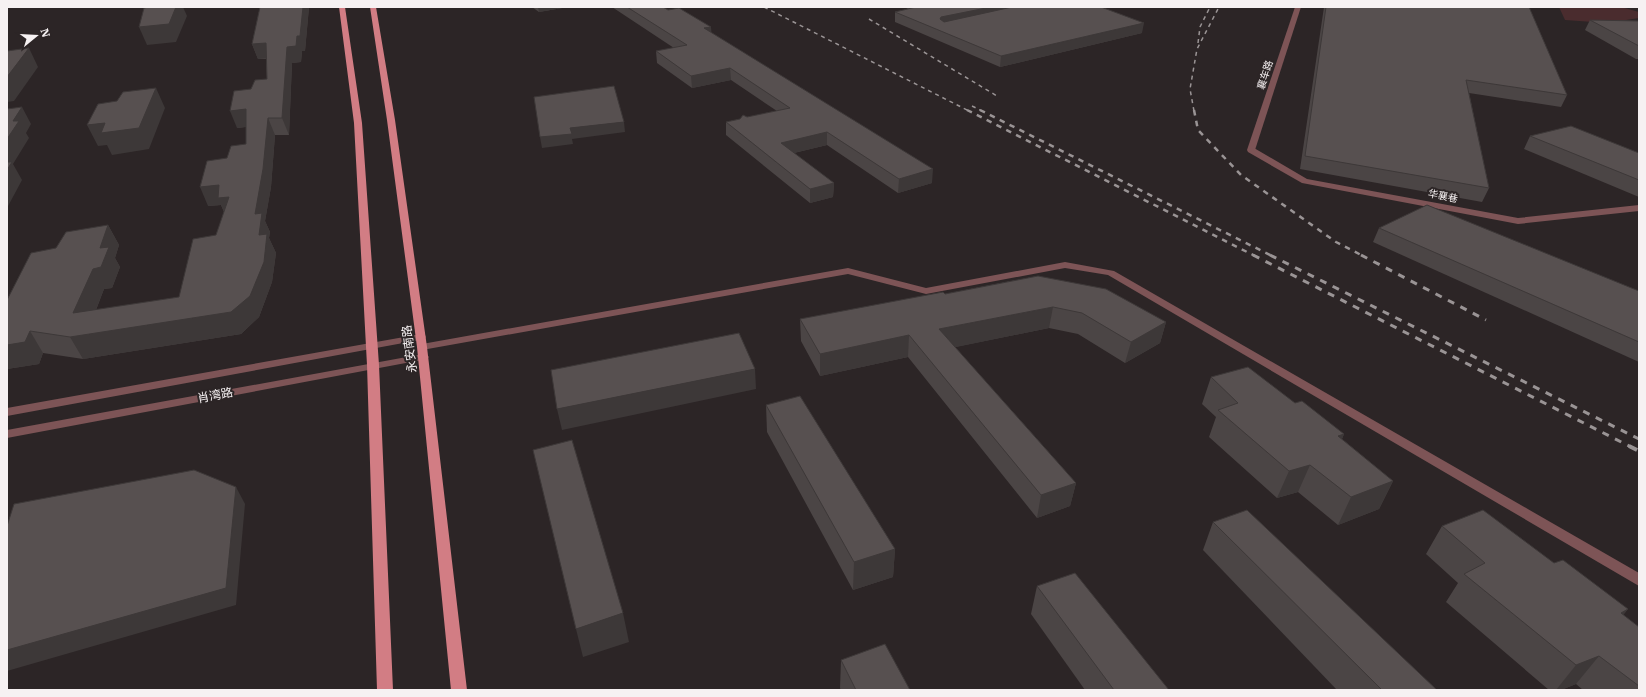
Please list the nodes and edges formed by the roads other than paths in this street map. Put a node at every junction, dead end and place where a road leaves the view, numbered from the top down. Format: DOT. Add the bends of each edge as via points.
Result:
graph roads {
  1 [pos="342,7"];
  2 [pos="373,7"];
  3 [pos="1298,7"];
  4 [pos="1251,150"];
  5 [pos="1639,208"];
  6 [pos="372,346"];
  7 [pos="422,347"];
  8 [pos="373,365"];
  9 [pos="7,412"];
  10 [pos="7,434"];
  11 [pos="1639,580"];
  12 [pos="385,690"];
  13 [pos="459,690"];
  1 -- 6 [label="main road" via="358,123"];
  2 -- 7 [label="main road, 永安南路"];
  3 -- 4 [label="street, 襄车路"];
  4 -- 5 [label="street, 华襄巷" via="1305,181 1518,221"];
  6 -- 7 [label="street, 肖湾路"];
  6 -- 8 [label="main road"];
  6 -- 9 [label="street, 肖湾路"];
  7 -- 8 [label="street, 肖湾路"];
  7 -- 11 [label="street" via="848,271 926,292 1065,265 1111,273"];
  7 -- 13 [label="main road, 永安南路"];
  8 -- 10 [label="street, 肖湾路"];
  8 -- 12 [label="main road"];
}
